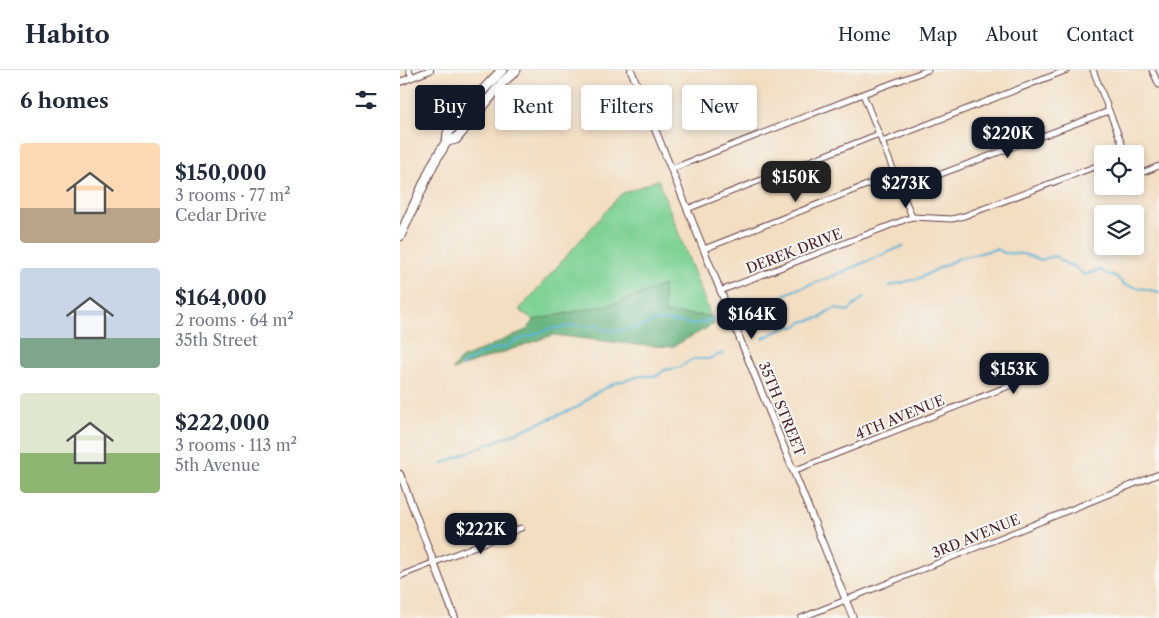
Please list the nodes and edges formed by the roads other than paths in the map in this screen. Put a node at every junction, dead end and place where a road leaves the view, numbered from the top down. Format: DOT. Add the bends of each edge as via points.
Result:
graph roads {
  1 [pos="409,70"];
  2 [pos="430,70"];
  3 [pos="502,70"];
  4 [pos="516,70"];
  5 [pos="631,70"];
  6 [pos="928,70"];
  7 [pos="1067,70"];
  8 [pos="1092,70"];
  9 [pos="1152,70"];
  10 [pos="412,77"];
  11 [pos="400,82"];
  12 [pos="1159,85"];
  13 [pos="863,94"];
  14 [pos="1109,110"];
  15 [pos="879,134"];
  16 [pos="448,141"];
  17 [pos="882,142"];
  18 [pos="1123,145"];
  19 [pos="1159,166"];
  20 [pos="1094,167"];
  21 [pos="671,169"];
  22 [pos="1144,172"];
  23 [pos="895,174"];
  24 [pos="901,189"];
  25 [pos="687,209"];
  26 [pos="912,217"];
  27 [pos="400,236"];
  28 [pos="704,249"];
  29 [pos="720,291"];
  30 [pos="1042,373"];
  31 [pos="794,471"];
  32 [pos="400,474"];
  33 [pos="1159,474"];
  34 [pos="521,528"];
  35 [pos="433,563"];
  36 [pos="400,576"];
  37 [pos="846,600"];
  38 [pos="455,618"];
  39 [pos="801,618"];
  40 [pos="853,618"];
  1 -- 10 [label="street"];
  2 -- 10 [label="street"];
  3 -- 16 [label="main road" via="466,108 448,133"];
  4 -- 16 [label="main road" via="456,139"];
  5 -- 21 [label="street, 35TH STREET"];
  6 -- 13 [label="street"];
  7 -- 17 [label="street"];
  8 -- 14 [label="street"];
  9 -- 12 [label="street"];
  10 -- 11 [label="street"];
  13 -- 15 [label="street"];
  13 -- 21 [label="street"];
  14 -- 18 [label="street"];
  14 -- 24 [label="street"];
  15 -- 17 [label="street"];
  15 -- 25 [label="street"];
  16 -- 27 [label="main road" via="433,164"];
  17 -- 23 [label="street"];
  19 -- 22 [label="street"];
  20 -- 26 [label="street, DEREK DRIVE" via="964,216 952,219"];
  21 -- 25 [label="street, 35TH STREET"];
  23 -- 24 [label="street"];
  23 -- 28 [label="street"];
  24 -- 26 [label="street"];
  25 -- 28 [label="street, 35TH STREET"];
  26 -- 29 [label="street, DEREK DRIVE"];
  28 -- 29 [label="street, 35TH STREET"];
  29 -- 31 [label="street, 35TH STREET"];
  30 -- 31 [label="street, 4TH AVENUE"];
  31 -- 37 [label="street, 35TH STREET"];
  32 -- 35 [label="street"];
  33 -- 37 [label="street, 3RD AVENUE"];
  34 -- 35 [label="street"];
  35 -- 36 [label="street"];
  35 -- 38 [label="street"];
  37 -- 39 [label="street, 3RD AVENUE"];
  37 -- 40 [label="street, 35TH STREET"];
}
